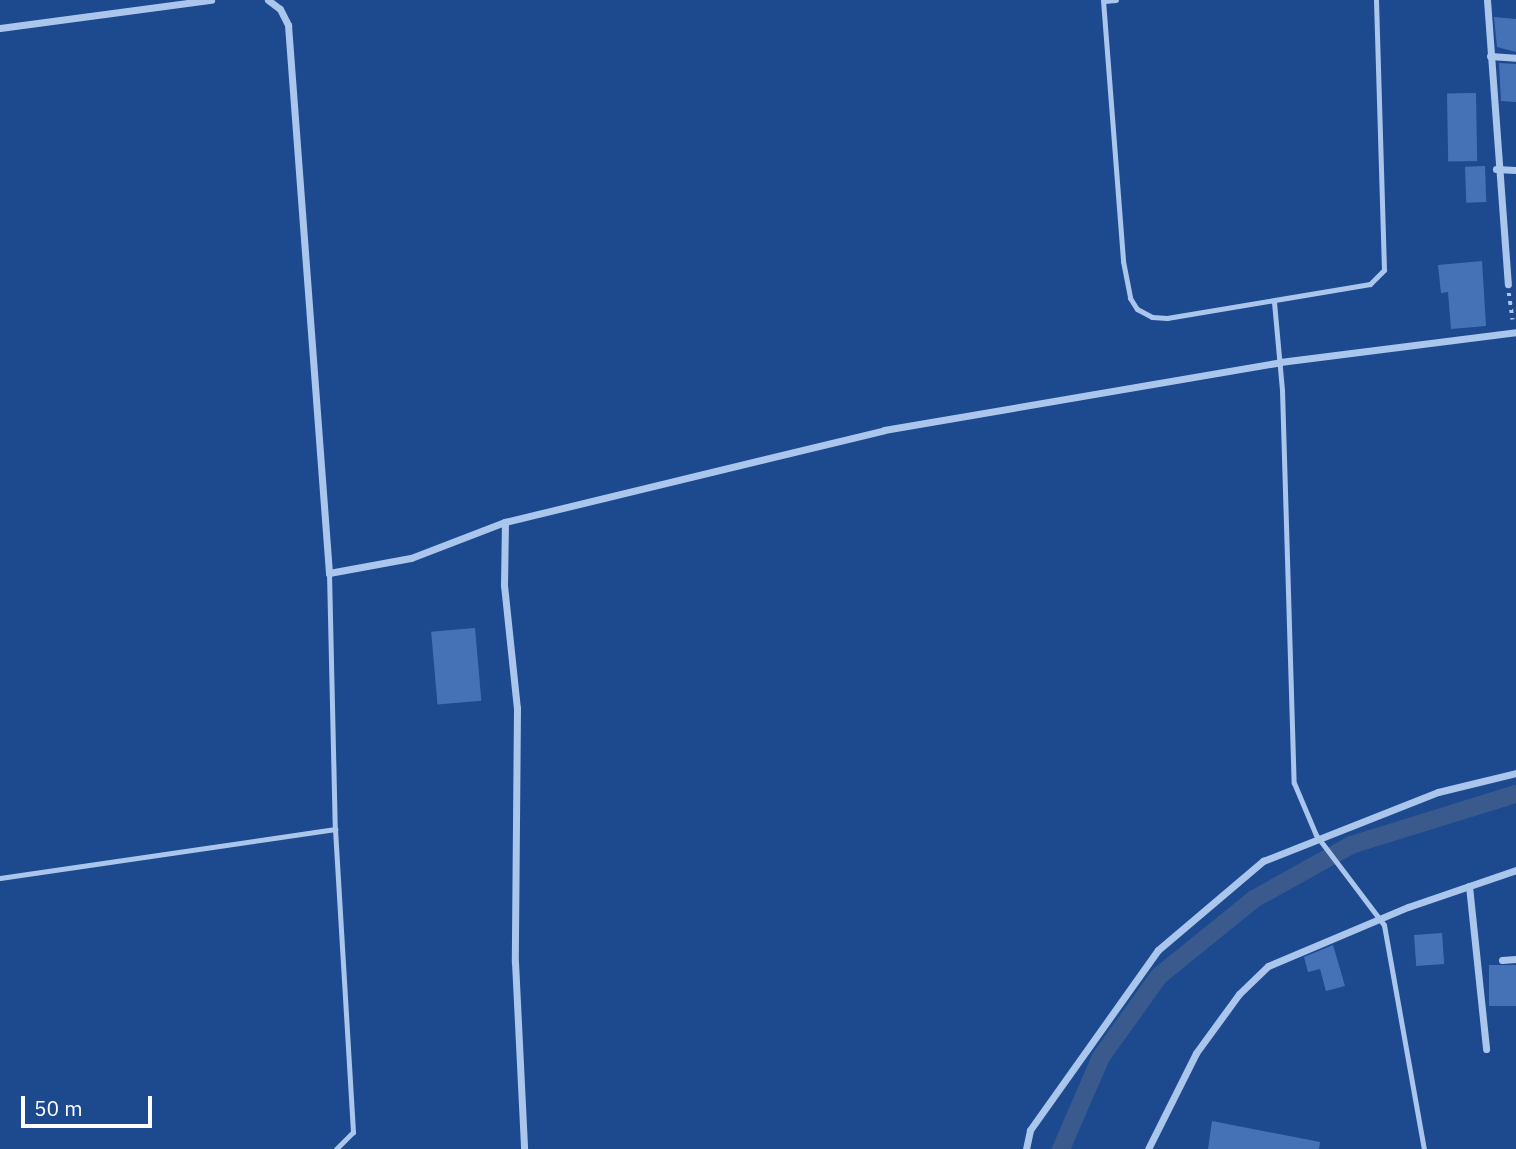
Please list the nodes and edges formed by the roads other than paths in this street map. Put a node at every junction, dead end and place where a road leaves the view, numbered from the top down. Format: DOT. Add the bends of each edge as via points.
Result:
graph roads {
  1 [pos="211,0"];
  2 [pos="268,0"];
  3 [pos="1116,0"];
  4 [pos="1376,0"];
  5 [pos="1487,0"];
  6 [pos="1103,1"];
  7 [pos="0,28"];
  8 [pos="1490,56"];
  9 [pos="1516,58"];
  10 [pos="1496,169"];
  11 [pos="1516,170"];
  12 [pos="1508,284"];
  13 [pos="1274,302"];
  14 [pos="1515,332"];
  15 [pos="1280,362"];
  16 [pos="505,522"];
  17 [pos="329,573"];
  18 [pos="1516,773"];
  19 [pos="335,829"];
  20 [pos="1515,870"];
  21 [pos="0,878"];
  22 [pos="1516,880"];
  23 [pos="1469,886"];
  24 [pos="1516,959"];
  25 [pos="1502,960"];
  26 [pos="1486,1049"];
  27 [pos="336,1149"];
  28 [pos="524,1149"];
  29 [pos="1026,1149"];
  30 [pos="1148,1149"];
  31 [pos="1424,1149"];
  1 -- 7 [label="street"];
  2 -- 17 [label="street" via="281,9 288,25"];
  3 -- 6 [label="lane"];
  4 -- 13 [label="lane" via="1384,270 1370,284"];
  5 -- 8 [label="street"];
  6 -- 13 [label="lane" via="1123,261 1130,298 1137,309 1152,317"];
  8 -- 9 [label="street"];
  8 -- 10 [label="street"];
  10 -- 11 [label="street"];
  10 -- 12 [label="street"];
  13 -- 15 [label="lane"];
  14 -- 15 [label="street"];
  15 -- 16 [label="street" via="884,430"];
  15 -- 31 [label="lane" via="1294,783 1316,835 1384,925"];
  16 -- 17 [label="street" via="411,558"];
  16 -- 28 [label="street" via="504,585 517,708 514,962"];
  17 -- 19 [label="lane"];
  18 -- 29 [label="street" via="1438,792 1263,861 1158,950 1030,1130"];
  19 -- 21 [label="lane"];
  19 -- 27 [label="lane" via="353,1132"];
  20 -- 22 [label="street"];
  20 -- 23 [label="street"];
  23 -- 26 [label="street"];
  23 -- 30 [label="street" via="1268,966 1239,994 1196,1053"];
  24 -- 25 [label="street"];
}
